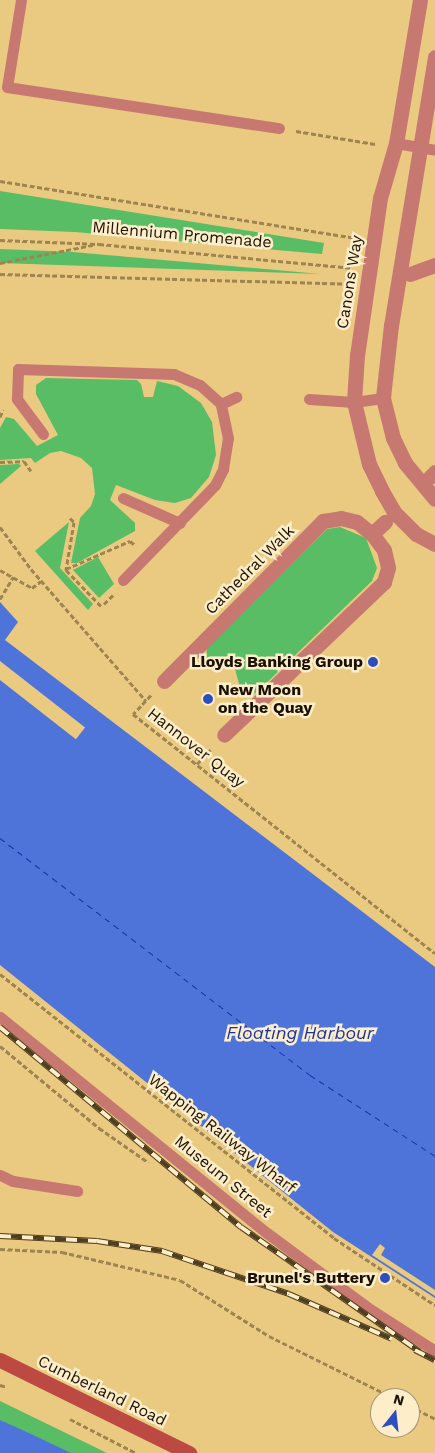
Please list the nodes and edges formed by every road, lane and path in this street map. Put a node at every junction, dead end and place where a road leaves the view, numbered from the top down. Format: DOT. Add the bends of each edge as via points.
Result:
graph roads {
  1 [pos="21,0"];
  2 [pos="420,0"];
  3 [pos="435,57"];
  4 [pos="279,128"];
  5 [pos="374,144"];
  6 [pos="396,144"];
  7 [pos="428,149"];
  8 [pos="0,181"];
  9 [pos="360,239"];
  10 [pos="0,240"];
  11 [pos="99,244"];
  12 [pos="0,263"];
  13 [pos="435,265"];
  14 [pos="355,268"];
  15 [pos="0,274"];
  16 [pos="410,274"];
  17 [pos="353,284"];
  18 [pos="236,397"];
  19 [pos="383,398"];
  20 [pos="309,399"];
  21 [pos="354,402"];
  22 [pos="221,404"];
  23 [pos="43,434"];
  24 [pos="0,462"];
  25 [pos="30,471"];
  26 [pos="123,498"];
  27 [pos="435,498"];
  28 [pos="70,518"];
  29 [pos="385,522"];
  30 [pos="180,523"];
  31 [pos="0,527"];
  32 [pos="372,534"];
  33 [pos="435,544"];
  34 [pos="146,556"];
  35 [pos="0,570"];
  36 [pos="66,570"];
  37 [pos="14,577"];
  38 [pos="41,581"];
  39 [pos="120,585"];
  40 [pos="0,599"];
  41 [pos="164,681"];
  42 [pos="224,735"];
  43 [pos="435,953"];
  44 [pos="0,974"];
  45 [pos="0,1017"];
  46 [pos="0,1046"];
  47 [pos="155,1167"];
  48 [pos="0,1175"];
  49 [pos="77,1191"];
  50 [pos="0,1249"];
  51 [pos="435,1304"];
  52 [pos="435,1351"];
  53 [pos="0,1360"];
  54 [pos="374,1388"];
  55 [pos="420,1411"];
  56 [pos="435,1419"];
  57 [pos="189,1453"];
  1 -- 4 [label="lane" via="7,87"];
  2 -- 6 [label="street, Canons Way"];
  3 -- 7 [label="street"];
  4 -- 5 [label="path"];
  6 -- 7 [label="lane"];
  6 -- 21 [label="street, Canons Way" via="380,198 358,347"];
  7 -- 19 [label="street" via="391,325"];
  8 -- 9 [label="path"];
  10 -- 11 [label="path, Millennium Promenade"];
  11 -- 12 [label="path"];
  11 -- 14 [label="path, Millennium Promenade"];
  13 -- 16 [label="street"];
  15 -- 17 [label="path"];
  18 -- 22 [label="lane"];
  19 -- 21 [label="lane"];
  19 -- 27 [label="street" via="393,438 405,463"];
  20 -- 21 [label="lane"];
  21 -- 33 [label="street, Canons Way" via="366,456 382,491 394,512 416,534"];
  22 -- 23 [label="lane" via="200,385 174,374 18,369 17,399"];
  22 -- 30 [label="lane" via="228,428 223,469 210,492"];
  24 -- 25 [label="path" via="24,461"];
  26 -- 30 [label="lane"];
  28 -- 36 [label="path" via="74,522"];
  29 -- 32 [label="street"];
  30 -- 34 [label="lane"];
  31 -- 38 [label="path, Hannover Quay"];
  32 -- 41 [label="street, Cathedral Walk" via="357,522 341,518 323,521"];
  32 -- 42 [label="street, Cathedral Walk" via="384,550 388,568 384,582"];
  34 -- 36 [label="path" via="130,540"];
  34 -- 39 [label="lane"];
  35 -- 37 [label="path"];
  36 -- 39 [label="path" via="103,605"];
  37 -- 38 [label="path" via="32,588"];
  37 -- 40 [label="path"];
  38 -- 43 [label="path, Hannover Quay" via="146,701 133,714"];
  44 -- 51 [label="path, Wapping Railway Wharf" via="334,1238"];
  45 -- 52 [label="lane, Museum Street" via="267,1233 367,1307"];
  46 -- 47 [label="path" via="99,1128"];
  48 -- 49 [label="lane" via="13,1181"];
  50 -- 54 [label="path" via="62,1252 180,1280 269,1336"];
  53 -- 57 [label="street, Cumberland Road"];
  55 -- 56 [label="path"];
}
